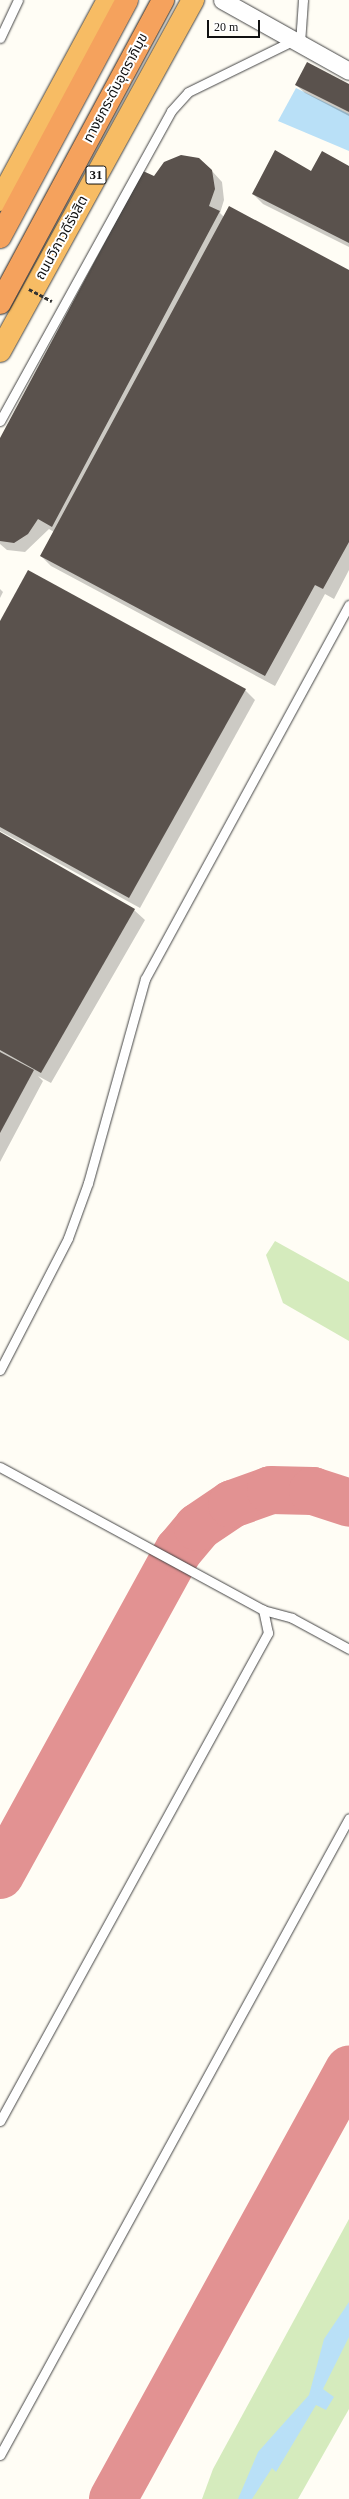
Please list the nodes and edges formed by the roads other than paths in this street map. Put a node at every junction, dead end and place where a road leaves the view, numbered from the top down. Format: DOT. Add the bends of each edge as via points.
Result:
graph roads {
  1 [pos="18,0"];
  2 [pos="108,0"];
  3 [pos="127,0"];
  4 [pos="163,0"];
  5 [pos="193,0"];
  6 [pos="222,0"];
  7 [pos="303,0"];
  8 [pos="0,38"];
  9 [pos="297,41"];
  10 [pos="349,71"];
  11 [pos="0,200"];
  12 [pos="0,237"];
  13 [pos="0,303"];
  14 [pos="0,351"];
  15 [pos="0,422"];
  16 [pos="349,605"];
  17 [pos="0,1370"];
  18 [pos="0,1467"];
  19 [pos="263,1610"];
  20 [pos="349,1649"];
  21 [pos="349,1818"];
  22 [pos="0,2121"];
  23 [pos="0,2455"];
  1 -- 8 [label="lane"];
  2 -- 11 [label="highway"];
  3 -- 12 [label="highway"];
  4 -- 13 [label="highway, ทางยกระดับอุตราภิมุข / 31, bridge"];
  5 -- 14 [label="highway, ถนนวิภาวดีรังสิต / 31"];
  6 -- 9 [label="street"];
  7 -- 9 [label="lane"];
  9 -- 10 [label="street"];
  9 -- 15 [label="lane" via="188,92 170,111"];
  16 -- 17 [label="lane" via="145,979 88,1183 68,1238"];
  18 -- 19 [label="lane"];
  19 -- 20 [label="lane" via="292,1618"];
  19 -- 22 [label="lane" via="268,1633"];
  21 -- 23 [label="lane"];
}
